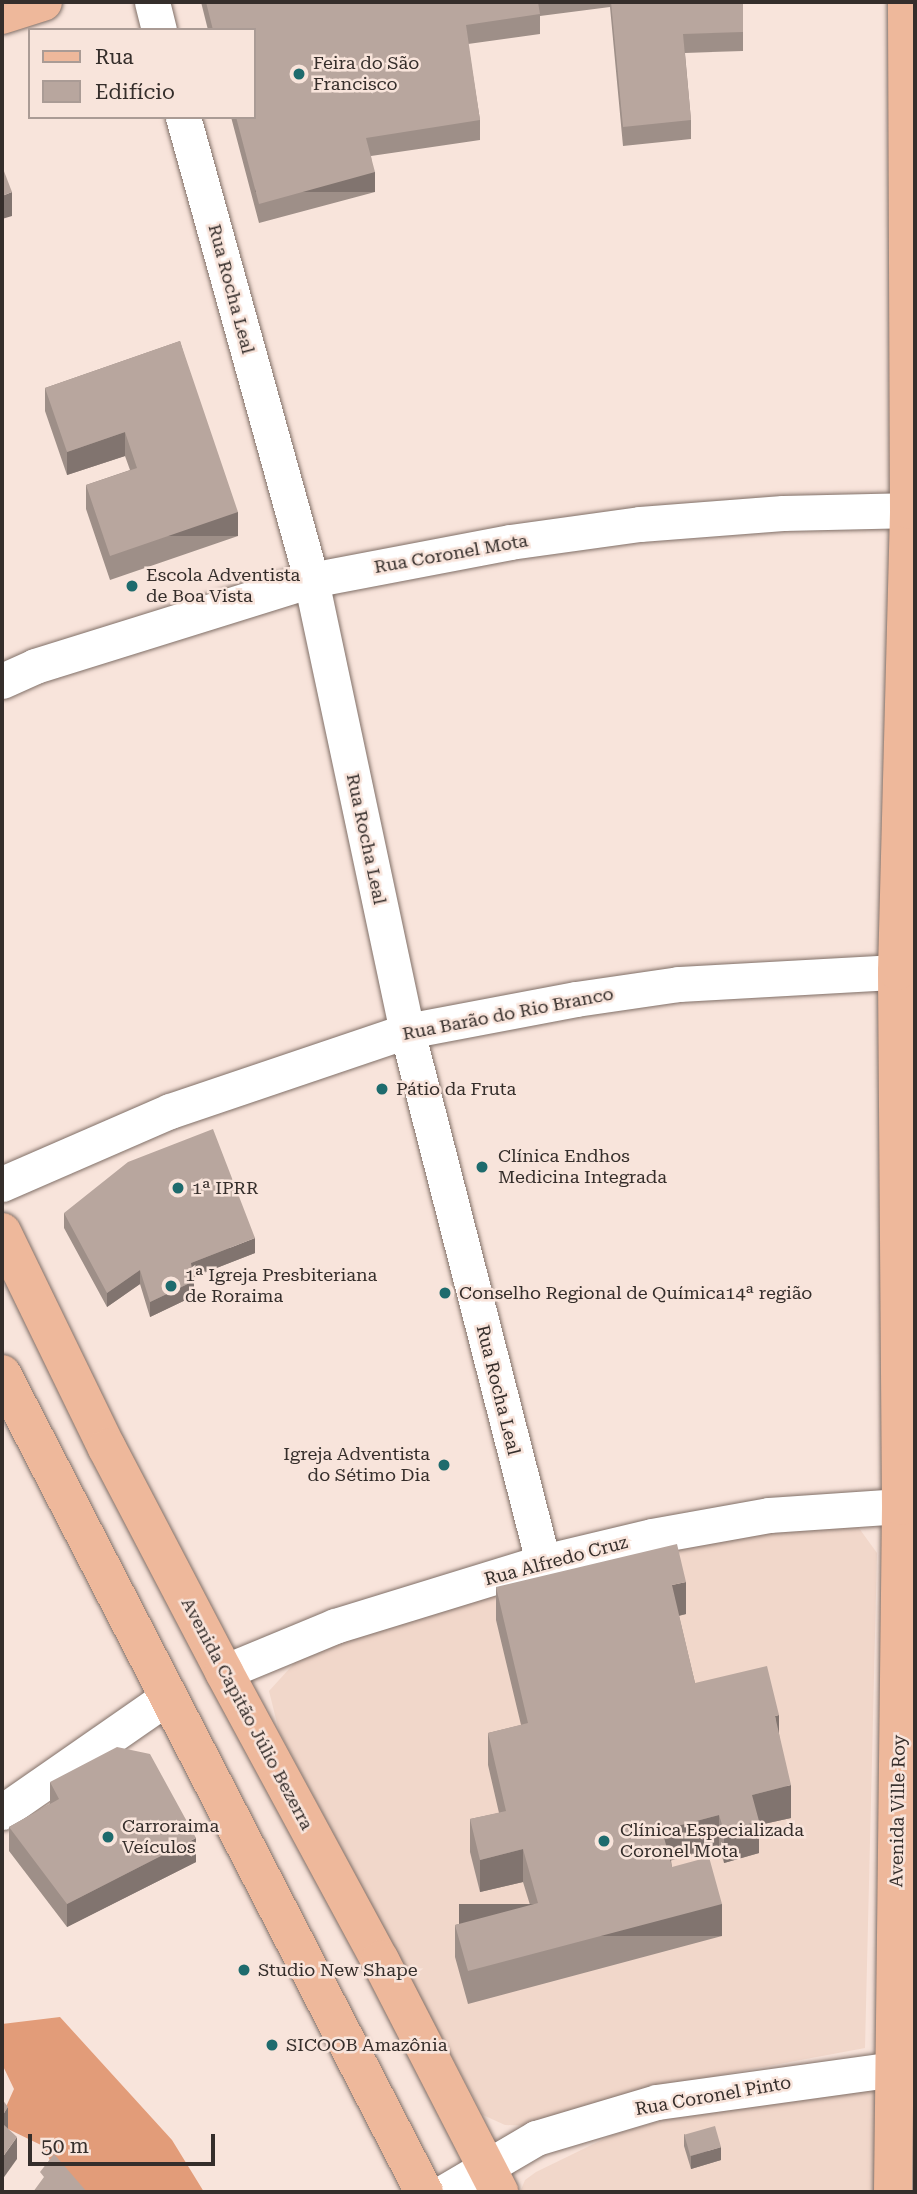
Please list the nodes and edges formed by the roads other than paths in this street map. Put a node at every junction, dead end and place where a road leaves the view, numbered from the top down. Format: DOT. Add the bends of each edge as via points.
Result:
graph roads {
  1 [pos="43,2"];
  2 [pos="152,2"];
  3 [pos="908,2"];
  4 [pos="2,15"];
  5 [pos="158,28"];
  6 [pos="184,119"];
  7 [pos="912,510"];
  8 [pos="310,580"];
  9 [pos="2,681"];
  10 [pos="906,971"];
  11 [pos="407,1031"];
  12 [pos="2,1184"];
  13 [pos="2,1232"];
  14 [pos="2,1374"];
  15 [pos="901,1506"];
  16 [pos="542,1562"];
  17 [pos="224,1672"];
  18 [pos="166,1698"];
  19 [pos="2,1812"];
  20 [pos="905,2066"];
  21 [pos="493,2179"];
  22 [pos="425,2192"];
  23 [pos="444,2192"];
  24 [pos="894,2192"];
  1 -- 4 [label="main road"];
  2 -- 5 [label="street"];
  3 -- 7 [label="main road, Avenida Ville Roy"];
  6 -- 8 [label="street, Rua Rocha Leal"];
  7 -- 8 [label="street, Rua Coronel Mota" via="783,513 640,524 510,542"];
  7 -- 10 [label="main road, Avenida Ville Roy"];
  8 -- 9 [label="street, Rua Coronel Mota" via="35,666"];
  8 -- 11 [label="street, Rua Rocha Leal"];
  10 -- 11 [label="street, Rua Barão do Rio Branco" via="679,984"];
  10 -- 15 [label="main road, Avenida Ville Roy"];
  11 -- 12 [label="street, Rua Barão do Rio Branco" via="170,1111"];
  11 -- 16 [label="street, Rua Rocha Leal"];
  13 -- 17 [label="main road, Avenida Capitão Júlio Bezerra" via="107,1448"];
  14 -- 18 [label="main road"];
  15 -- 16 [label="street, Rua Alfredo Cruz" via="769,1515"];
  15 -- 20 [label="main road, Avenida Ville Roy"];
  16 -- 17 [label="street, Rua Alfredo Cruz" via="335,1626"];
  17 -- 21 [label="main road, Avenida Capitão Júlio Bezerra"];
  18 -- 19 [label="street"];
  18 -- 22 [label="main road"];
  20 -- 21 [label="street, Rua Coronel Pinto" via="657,2102 536,2138"];
  20 -- 24 [label="main road, Avenida Ville Roy"];
  21 -- 23 [label="street, Rua Coronel Pinto"];
}
